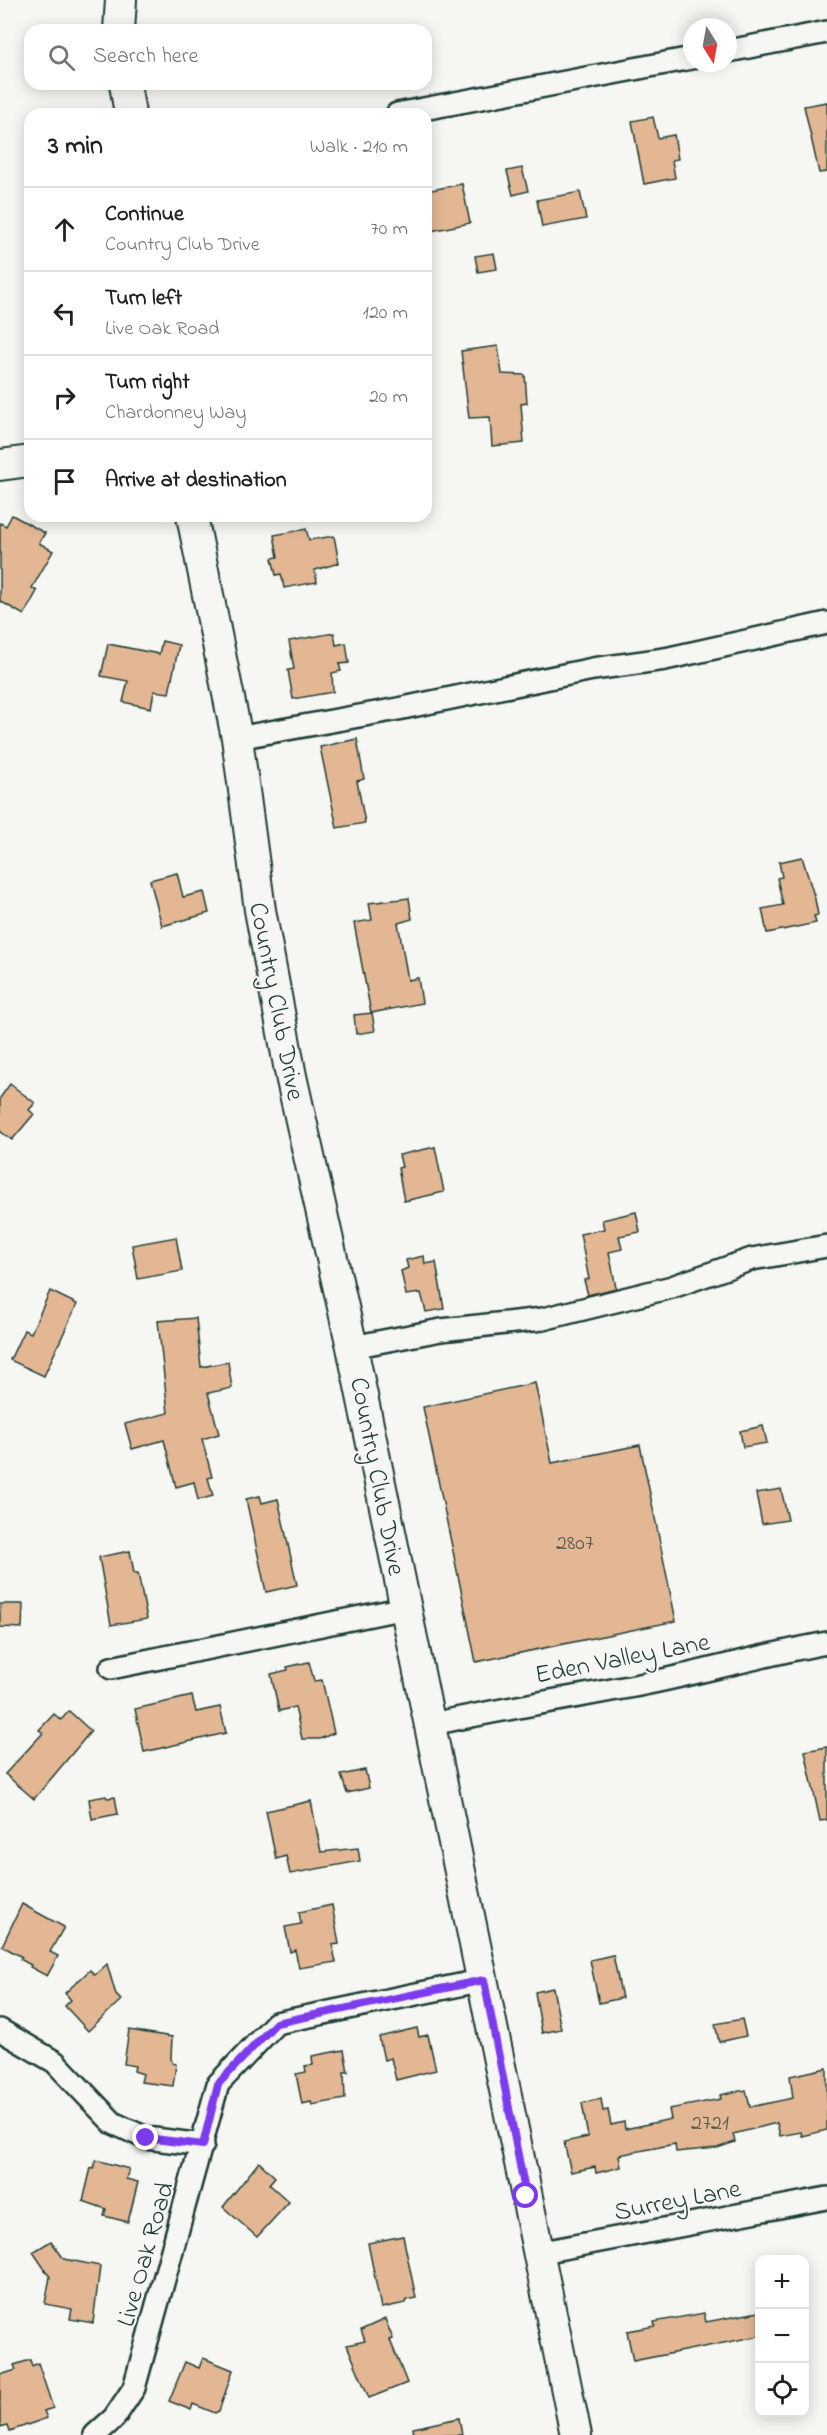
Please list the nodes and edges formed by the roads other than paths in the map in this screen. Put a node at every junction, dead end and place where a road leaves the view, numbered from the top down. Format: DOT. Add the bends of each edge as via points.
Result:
graph roads {
  1 [pos="121,0"];
  2 [pos="119,24"];
  3 [pos="827,32"];
  4 [pos="737,49"];
  5 [pos="683,60"];
  6 [pos="126,90"];
  7 [pos="129,108"];
  8 [pos="429,108"];
  9 [pos="24,461"];
  10 [pos="0,465"];
  11 [pos="193,522"];
  12 [pos="827,623"];
  13 [pos="237,738"];
  14 [pos="827,1246"];
  15 [pos="352,1347"];
  16 [pos="405,1608"];
  17 [pos="827,1643"];
  18 [pos="111,1668"];
  19 [pos="428,1725"];
  20 [pos="484,1980"];
  21 [pos="0,2030"];
  22 [pos="203,2145"];
  23 [pos="827,2198"];
  24 [pos="537,2253"];
  25 [pos="95,2435"];
  26 [pos="576,2435"];
  1 -- 2 [label="street"];
  3 -- 4 [label="street"];
  5 -- 8 [label="street"];
  6 -- 7 [label="street"];
  9 -- 10 [label="street"];
  11 -- 13 [label="street, Country Club Drive"];
  12 -- 13 [label="street" via="665,659 593,669"];
  13 -- 15 [label="street, Country Club Drive" via="264,936"];
  14 -- 15 [label="street" via="752,1259 672,1287 543,1319 441,1330"];
  15 -- 16 [label="street, Country Club Drive"];
  16 -- 18 [label="street"];
  16 -- 19 [label="street, Country Club Drive"];
  17 -- 19 [label="street, Eden Valley Lane" via="645,1684"];
  19 -- 20 [label="street, Country Club Drive"];
  20 -- 22 [label="street, Live Oak Road" via="276,2023 218,2084"];
  20 -- 24 [label="street, Country Club Drive"];
  21 -- 22 [label="street" via="55,2062 113,2123 146,2138"];
  22 -- 25 [label="street, Live Oak Road" via="134,2388 114,2418"];
  23 -- 24 [label="street, Surrey Lane"];
  24 -- 26 [label="street, Country Club Drive"];
}
